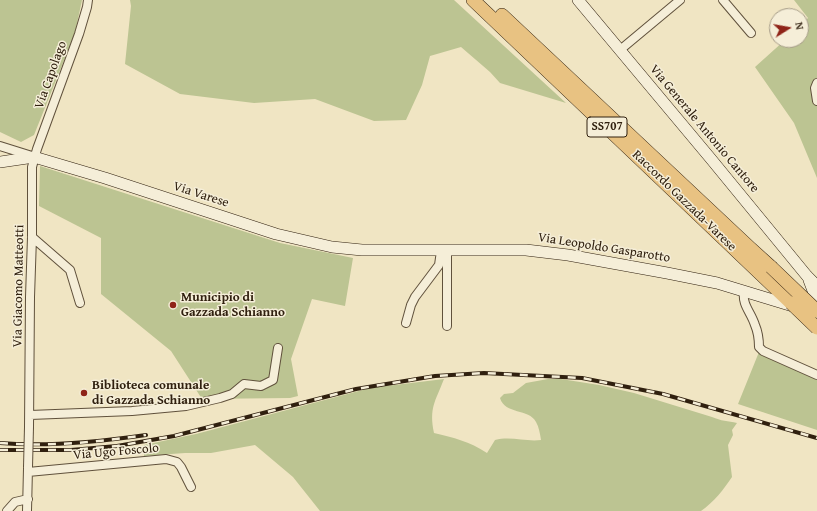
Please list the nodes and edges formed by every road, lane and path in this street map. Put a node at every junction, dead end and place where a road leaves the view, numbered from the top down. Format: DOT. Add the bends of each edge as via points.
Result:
graph roads {
  1 [pos="88,0"];
  2 [pos="473,0"];
  3 [pos="486,0"];
  4 [pos="578,0"];
  5 [pos="680,0"];
  6 [pos="723,0"];
  7 [pos="750,33"];
  8 [pos="620,50"];
  9 [pos="817,83"];
  10 [pos="817,101"];
  11 [pos="0,146"];
  12 [pos="34,157"];
  13 [pos="0,162"];
  14 [pos="32,237"];
  15 [pos="362,250"];
  16 [pos="444,251"];
  17 [pos="745,251"];
  18 [pos="771,267"];
  19 [pos="807,276"];
  20 [pos="817,286"];
  21 [pos="744,292"];
  22 [pos="817,301"];
  23 [pos="80,304"];
  24 [pos="790,304"];
  25 [pos="817,308"];
  26 [pos="817,314"];
  27 [pos="406,323"];
  28 [pos="447,326"];
  29 [pos="817,328"];
  30 [pos="278,348"];
  31 [pos="817,375"];
  32 [pos="30,415"];
  33 [pos="28,469"];
  34 [pos="191,487"];
  35 [pos="28,499"];
  36 [pos="7,511"];
  37 [pos="27,511"];
  1 -- 12 [label="street, Via Capolago" via="79,34"];
  2 -- 17 [label="highway, Raccordo Gazzada-Varese / SS707"];
  3 -- 17 [label="highway, Raccordo Gazzada-Varese / SS707"];
  4 -- 8 [label="main road, Via Generale Antonio Cantore"];
  5 -- 8 [label="street"];
  6 -- 7 [label="street"];
  8 -- 19 [label="main road, Via Generale Antonio Cantore"];
  9 -- 10 [label="street"];
  11 -- 12 [label="street"];
  12 -- 13 [label="main road"];
  12 -- 14 [label="street, Via Giacomo Matteotti"];
  12 -- 15 [label="main road, Via Varese" via="276,234 332,247"];
  14 -- 23 [label="street" via="70,270"];
  14 -- 32 [label="street, Via Giacomo Matteotti"];
  15 -- 16 [label="main road, Via Leopoldo Gasparotto"];
  16 -- 21 [label="main road, Via Leopoldo Gasparotto" via="526,250 568,255 716,283"];
  16 -- 27 [label="street" via="439,265 415,297"];
  16 -- 28 [label="street"];
  17 -- 18 [label="highway, Raccordo Gazzada-Varese / SS707"];
  17 -- 24 [label="highway, Raccordo Gazzada-Varese / SS707"];
  18 -- 24 [label="highway, Raccordo Gazzada-Varese / SS707, bridge"];
  18 -- 25 [label="highway, Raccordo Gazzada-Varese / SS707, bridge"];
  19 -- 20 [label="main road, Via Generale Antonio Cantore"];
  19 -- 22 [label="main road, Via Generale Antonio Cantore"];
  21 -- 24 [label="main road, Via Leopoldo Gasparotto"];
  21 -- 31 [label="street" via="742,300 755,324 759,347"];
  24 -- 25 [label="main road, Via Leopoldo Gasparotto"];
  24 -- 26 [label="main road, Via Leopoldo Gasparotto"];
  24 -- 29 [label="highway, Raccordo Gazzada-Varese / SS707, bridge"];
  30 -- 32 [label="street" via="273,380 261,386 244,384 232,394 220,398 186,406 132,411"];
  32 -- 33 [label="street, Via Giacomo Matteotti, bridge"];
  33 -- 34 [label="street, Via Ugo Foscolo" via="166,459 176,462 181,467"];
  33 -- 35 [label="street, Via Giacomo Matteotti"];
  35 -- 36 [label="street" via="15,502"];
  35 -- 37 [label="street, Via Giacomo Matteotti"];
}
